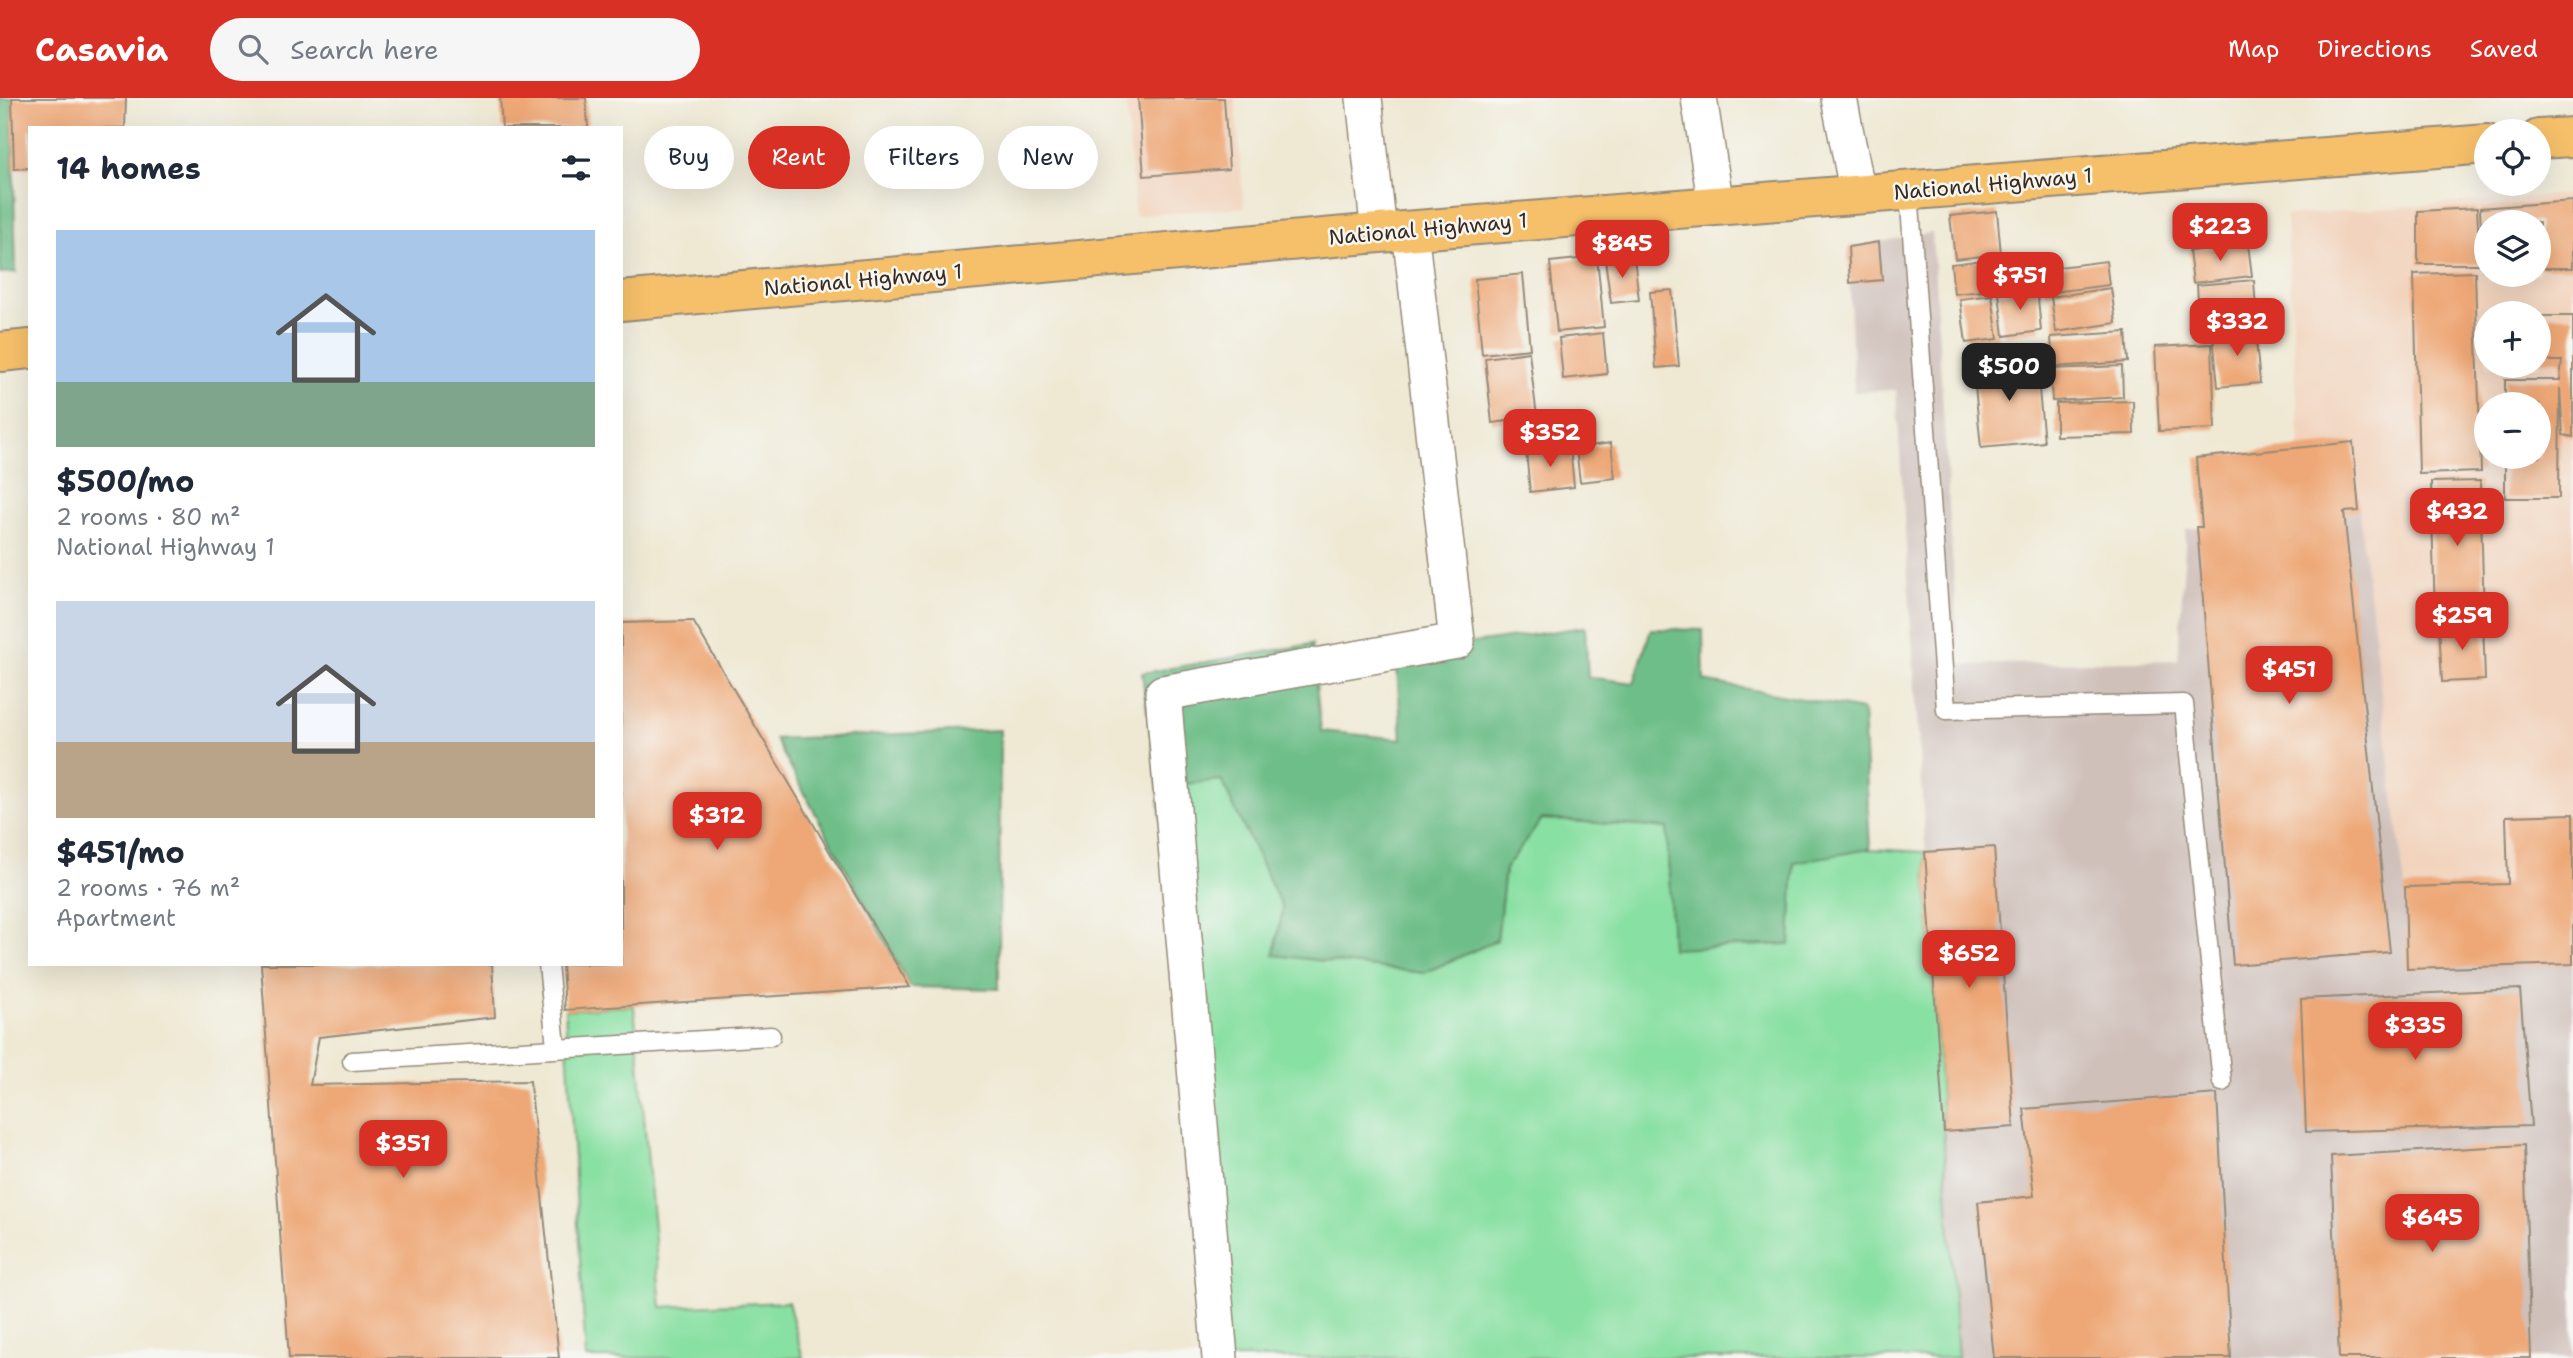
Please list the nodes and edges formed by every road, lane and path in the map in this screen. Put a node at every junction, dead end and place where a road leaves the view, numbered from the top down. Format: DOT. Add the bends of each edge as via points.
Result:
graph roads {
  1 [pos="1364,98"];
  2 [pos="1699,98"];
  3 [pos="1839,98"];
  4 [pos="2573,137"];
  5 [pos="2551,138"];
  6 [pos="2474,145"];
  7 [pos="1909,191"];
  8 [pos="1858,194"];
  9 [pos="1716,206"];
  10 [pos="1394,231"];
  11 [pos="623,301"];
  12 [pos="28,349"];
  13 [pos="0,352"];
  14 [pos="548,966"];
  15 [pos="771,1036"];
  16 [pos="556,1047"];
  17 [pos="352,1061"];
  18 [pos="2222,1082"];
  19 [pos="1220,1358"];
  1 -- 10 [label="street"];
  2 -- 9 [label="street"];
  3 -- 8 [label="street"];
  4 -- 5 [label="highway"];
  6 -- 7 [label="highway, National Highway 1"];
  7 -- 8 [label="highway, National Highway 1"];
  7 -- 18 [label="lane" via="1946,709 2184,704"];
  8 -- 9 [label="highway, National Highway 1"];
  9 -- 10 [label="highway, National Highway 1"];
  10 -- 11 [label="highway, National Highway 1"];
  10 -- 19 [label="street" via="1457,641 1163,693"];
  12 -- 13 [label="highway"];
  14 -- 16 [label="lane"];
  15 -- 16 [label="lane"];
  16 -- 17 [label="lane"];
}
